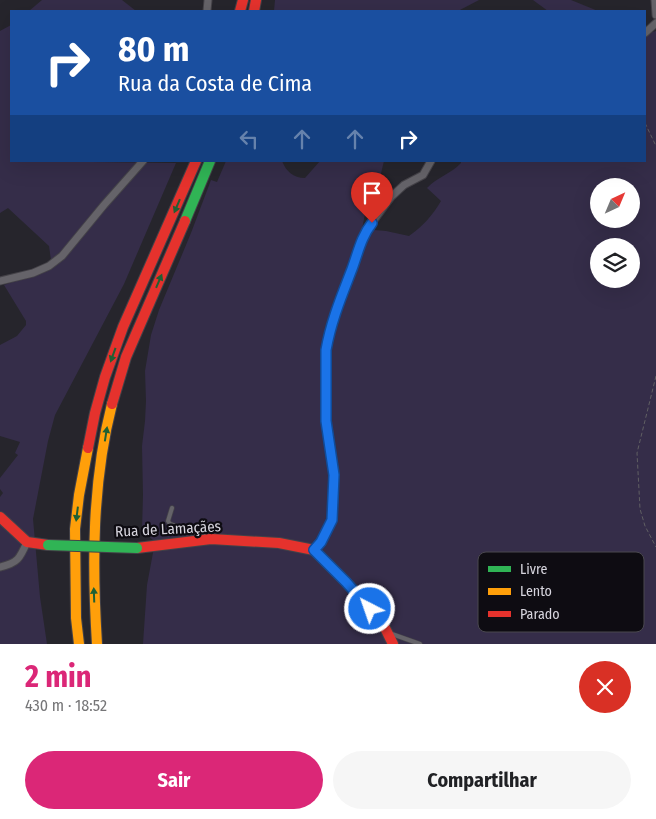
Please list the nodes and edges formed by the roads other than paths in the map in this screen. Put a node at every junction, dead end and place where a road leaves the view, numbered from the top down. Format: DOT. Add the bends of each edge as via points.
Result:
graph roads {
  1 [pos="655,0"];
  2 [pos="656,15"];
  3 [pos="656,24"];
  4 [pos="646,32"];
  5 [pos="142,162"];
  6 [pos="196,162"];
  7 [pos="210,162"];
  8 [pos="430,162"];
  9 [pos="0,281"];
  10 [pos="172,508"];
  11 [pos="0,517"];
  12 [pos="211,539"];
  13 [pos="26,542"];
  14 [pos="314,550"];
  15 [pos="0,567"];
  16 [pos="389,633"];
  17 [pos="79,644"];
  18 [pos="97,644"];
  19 [pos="393,644"];
  20 [pos="420,644"];
  1 -- 2 [label="street"];
  3 -- 4 [label="street"];
  5 -- 9 [label="street" via="62,256 33,273"];
  6 -- 17 [label="main road, one-way" via="123,327 95,412 75,529"];
  18 -- 7 [label="main road, one-way" via="94,524 109,418 119,380 143,317"];
  8 -- 14 [label="street" via="423,175 404,184 391,197 365,232 332,322 326,350 326,421 334,475 332,520"];
  10 -- 12 [label="lane" via="168,517 170,524"];
  11 -- 13 [label="main road"];
  12 -- 13 [label="main road, Rua de Lamaçães, bridge" via="137,548"];
  12 -- 14 [label="main road, Rua de Lamaçães" via="279,543"];
  13 -- 15 [label="street" via="21,558"];
  14 -- 16 [label="main road"];
  16 -- 19 [label="main road"];
  16 -- 20 [label="lane"];
}
